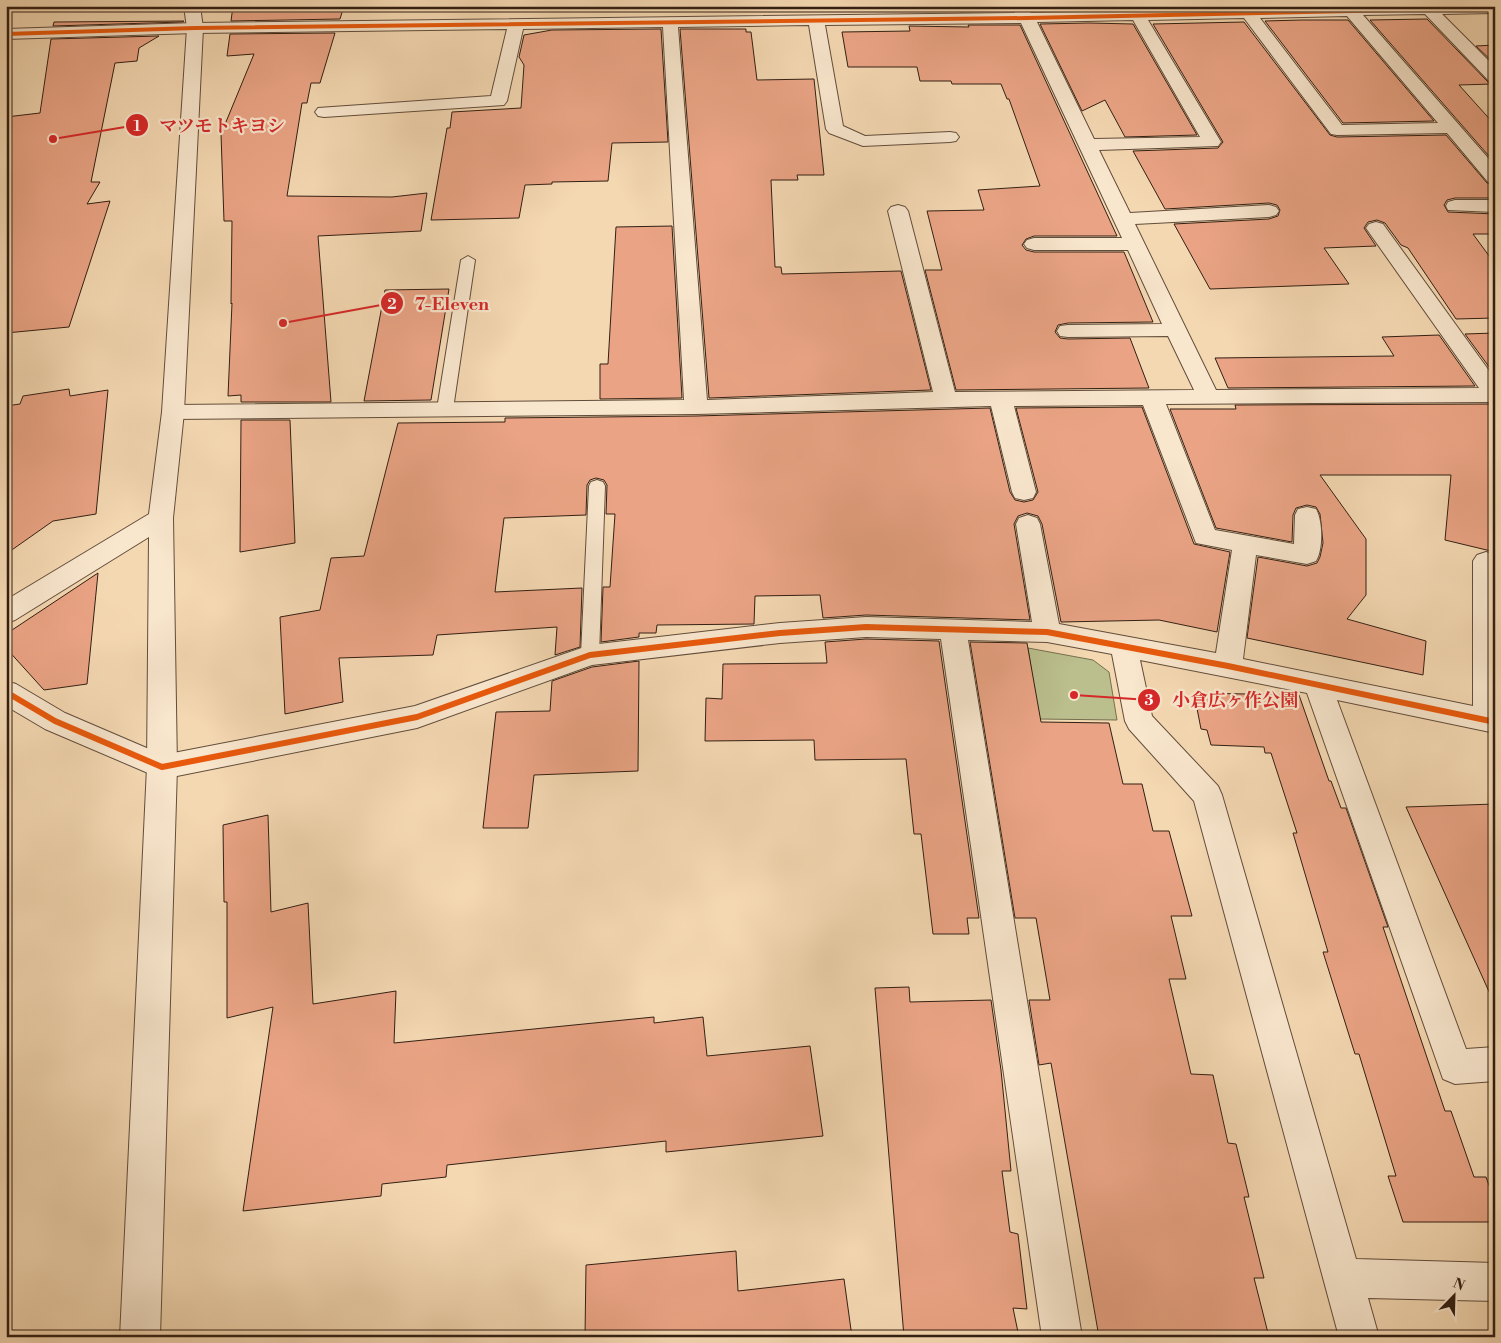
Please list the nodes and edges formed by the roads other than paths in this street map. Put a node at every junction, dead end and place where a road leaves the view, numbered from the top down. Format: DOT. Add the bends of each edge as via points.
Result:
graph roads {
  1 [pos="544,6"];
  2 [pos="1495,8"];
  3 [pos="1430,10"];
  4 [pos="1022,12"];
  5 [pos="1352,12"];
  6 [pos="1248,13"];
  7 [pos="738,14"];
  8 [pos="1138,16"];
  9 [pos="193,17"];
  10 [pos="816,20"];
  11 [pos="670,22"];
  12 [pos="516,24"];
  13 [pos="541,24"];
  14 [pos="6,34"];
  15 [pos="1495,76"];
  16 [pos="324,112"];
  17 [pos="1453,128"];
  18 [pos="950,137"];
  19 [pos="1087,144"];
  20 [pos="1495,178"];
  21 [pos="1455,206"];
  22 [pos="1495,206"];
  23 [pos="898,211"];
  24 [pos="1269,211"];
  25 [pos="1123,219"];
  26 [pos="1376,228"];
  27 [pos="1034,244"];
  28 [pos="1135,244"];
  29 [pos="468,260"];
  30 [pos="1176,330"];
  31 [pos="1068,331"];
  32 [pos="1495,395"];
  33 [pos="1208,397"];
  34 [pos="1152,398"];
  35 [pos="946,399"];
  36 [pos="1001,399"];
  37 [pos="696,407"];
  38 [pos="445,410"];
  39 [pos="173,412"];
  40 [pos="597,486"];
  41 [pos="1024,492"];
  42 [pos="1307,515"];
  43 [pos="161,518"];
  44 [pos="1028,524"];
  45 [pos="1245,546"];
  46 [pos="1486,561"];
  47 [pos="6,613"];
  48 [pos="953,630"];
  49 [pos="1046,632"];
  50 [pos="1124,647"];
  51 [pos="590,655"];
  52 [pos="1228,666"];
  53 [pos="1318,685"];
  54 [pos="6,692"];
  55 [pos="1491,721"];
  56 [pos="162,767"];
  57 [pos="1495,1064"];
  58 [pos="1342,1278"];
  59 [pos="1495,1282"];
  60 [pos="140,1337"];
  61 [pos="1062,1337"];
  62 [pos="1359,1337"];
  1 -- 13 [label="street"];
  2 -- 3 [label="street"];
  3 -- 5 [label="street"];
  3 -- 15 [label="street"];
  4 -- 8 [label="street"];
  4 -- 10 [label="street"];
  4 -- 19 [label="street"];
  5 -- 6 [label="street"];
  5 -- 17 [label="street"];
  6 -- 8 [label="street"];
  6 -- 17 [label="street" via="1337,130"];
  7 -- 10 [label="street"];
  7 -- 11 [label="street"];
  8 -- 19 [label="street" via="1212,142"];
  9 -- 12 [label="street"];
  9 -- 14 [label="street"];
  9 -- 39 [label="street"];
  10 -- 18 [label="street" via="835,130 863,141"];
  11 -- 13 [label="street"];
  11 -- 37 [label="street"];
  12 -- 13 [label="street"];
  12 -- 16 [label="street" via="498,100"];
  17 -- 20 [label="street"];
  19 -- 25 [label="street"];
  21 -- 22 [label="street"];
  23 -- 35 [label="street"];
  24 -- 25 [label="street"];
  25 -- 28 [label="street"];
  26 -- 32 [label="street"];
  27 -- 28 [label="street"];
  28 -- 30 [label="street"];
  29 -- 38 [label="lane"];
  30 -- 31 [label="street"];
  30 -- 33 [label="street"];
  32 -- 33 [label="street"];
  33 -- 34 [label="street"];
  34 -- 36 [label="street"];
  34 -- 45 [label="street" via="1204,537"];
  35 -- 36 [label="street"];
  35 -- 37 [label="street"];
  36 -- 41 [label="street"];
  37 -- 38 [label="street"];
  38 -- 39 [label="street"];
  39 -- 43 [label="street"];
  40 -- 51 [label="lane"];
  42 -- 45 [label="street" via="1307,555"];
  43 -- 47 [label="street"];
  43 -- 56 [label="street"];
  44 -- 49 [label="street"];
  45 -- 52 [label="street"];
  46 -- 55 [label="street"];
  48 -- 49 [label="street"];
  48 -- 51 [label="street" via="866,628 780,632"];
  48 -- 61 [label="street"];
  49 -- 50 [label="street"];
  50 -- 52 [label="street"];
  50 -- 58 [label="street" via="1138,721 1207,795"];
  51 -- 56 [label="street" via="417,717"];
  52 -- 53 [label="street"];
  53 -- 55 [label="street"];
  53 -- 57 [label="street" via="1455,1067"];
  54 -- 56 [label="street" via="55,721"];
  56 -- 60 [label="street"];
  58 -- 59 [label="street"];
  58 -- 62 [label="street"];
}
